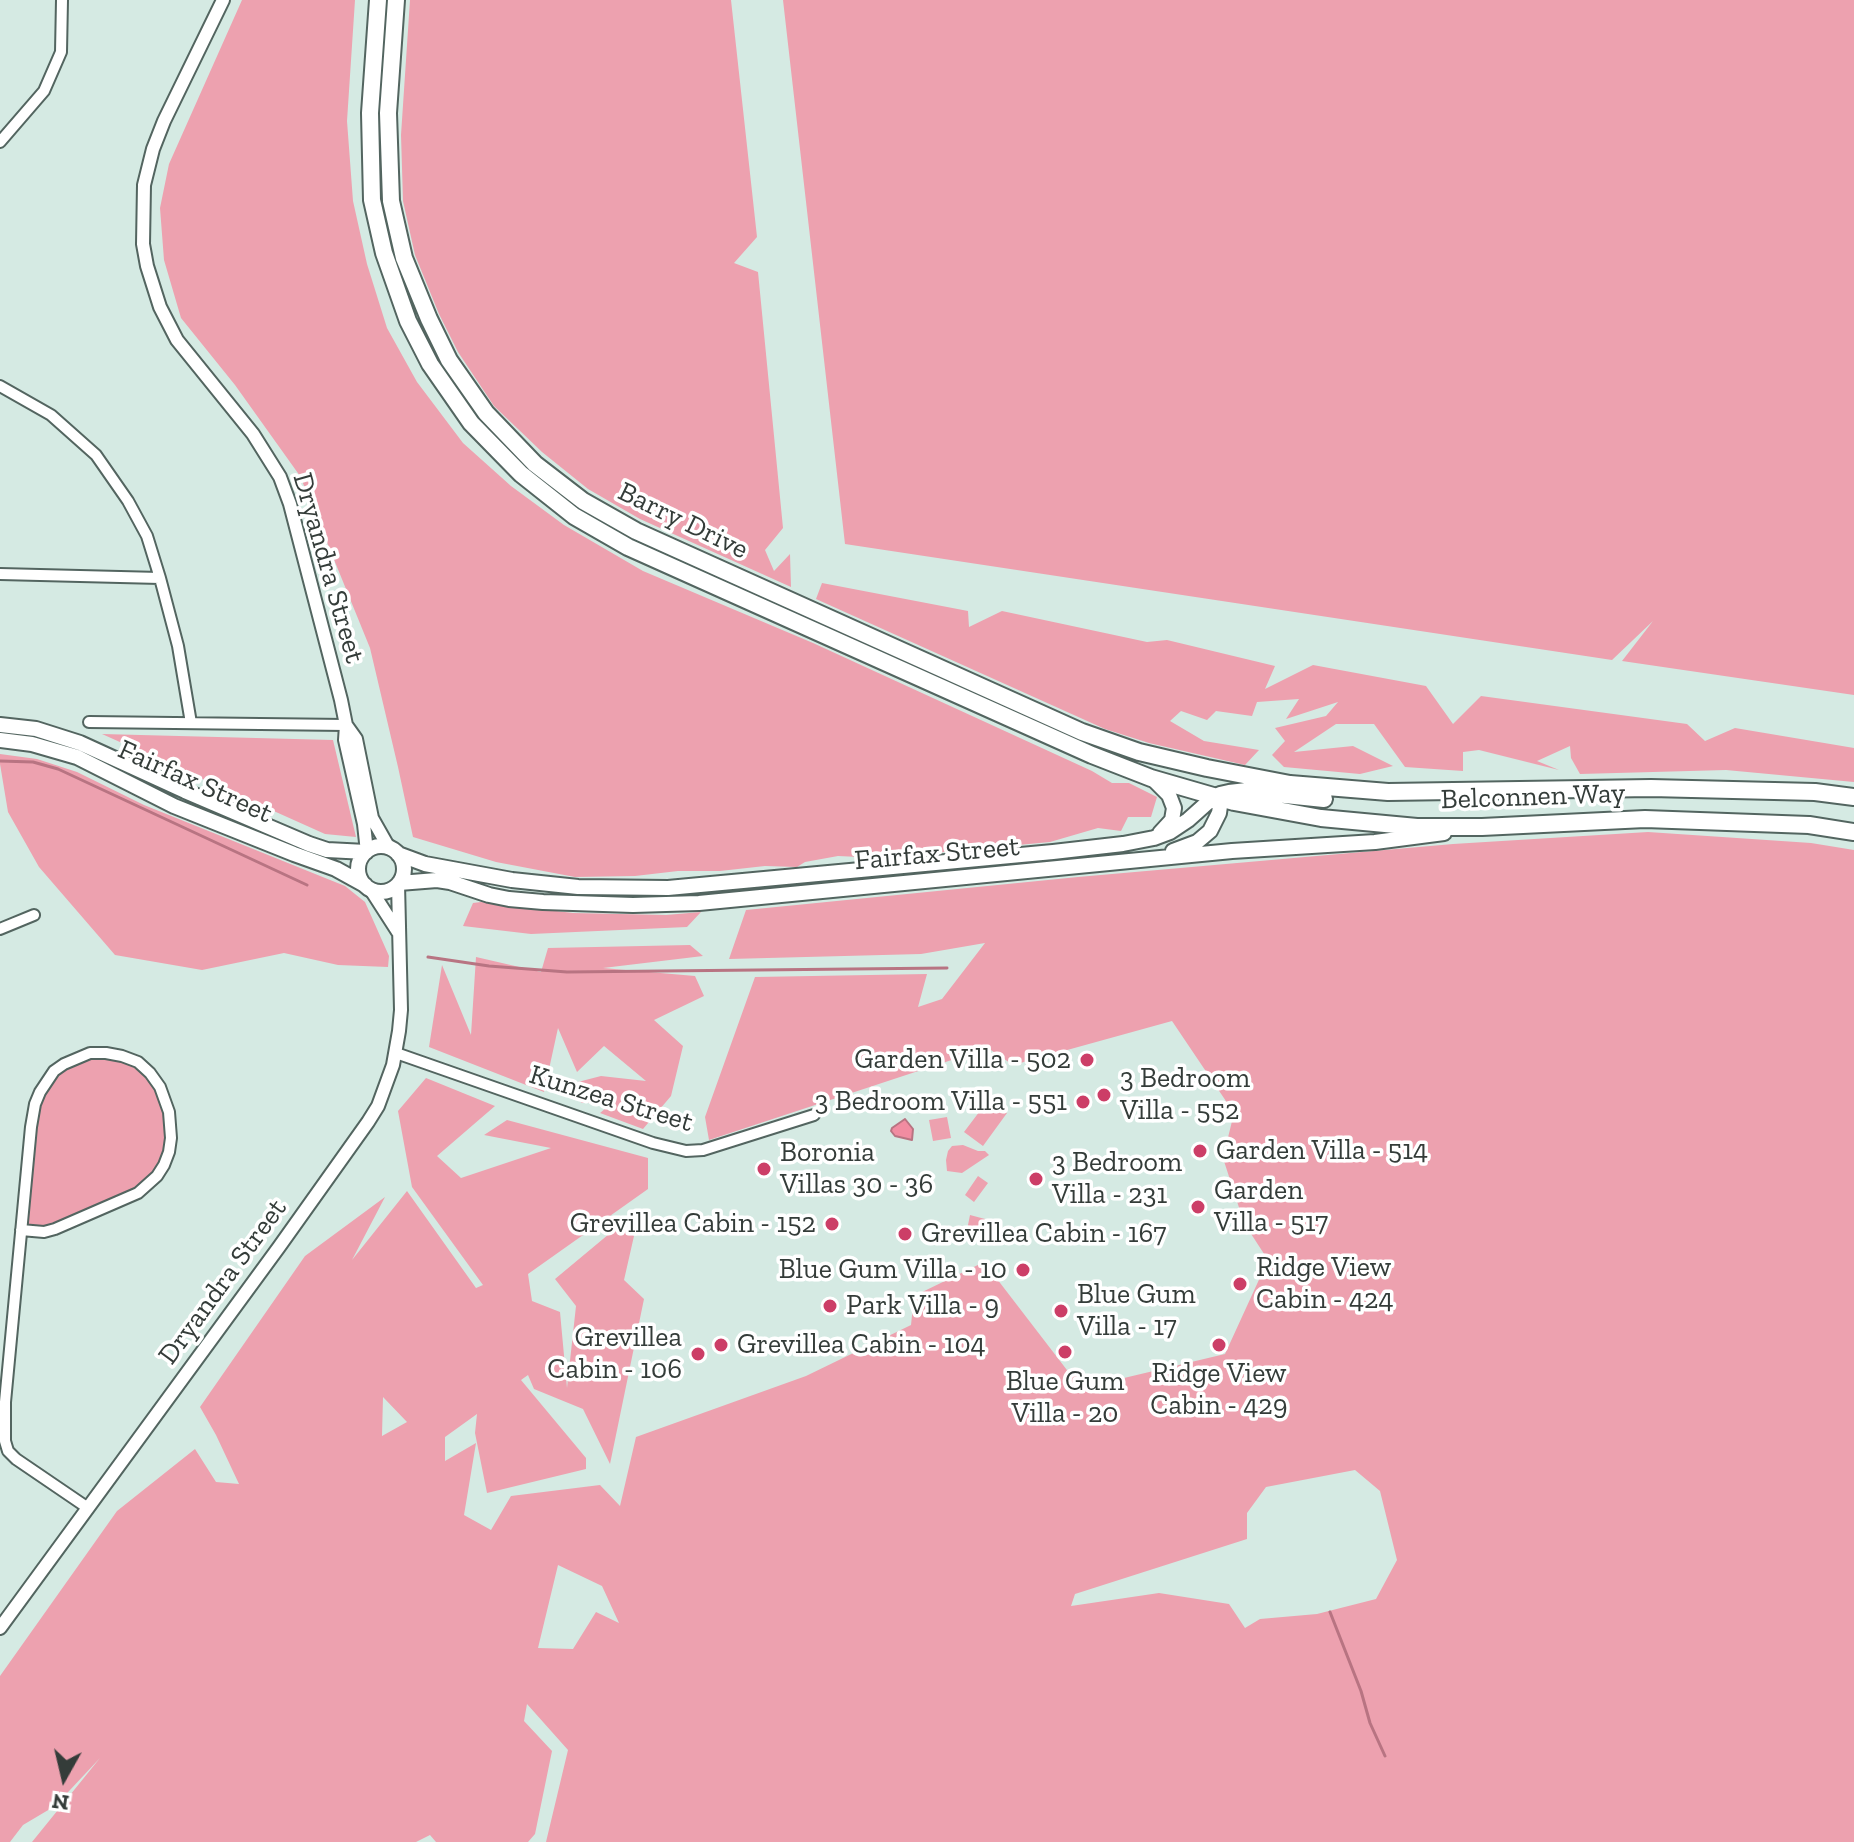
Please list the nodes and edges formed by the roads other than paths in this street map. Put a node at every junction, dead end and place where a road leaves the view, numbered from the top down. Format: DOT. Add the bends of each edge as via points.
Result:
graph roads {
  1 [pos="62,0"];
  2 [pos="223,0"];
  3 [pos="378,0"];
  4 [pos="396,0"];
  5 [pos="0,142"];
  6 [pos="0,386"];
  7 [pos="0,574"];
  8 [pos="160,578"];
  9 [pos="89,722"];
  10 [pos="191,723"];
  11 [pos="0,725"];
  12 [pos="346,725"];
  13 [pos="0,740"];
  14 [pos="1139,752"];
  15 [pos="1151,778"];
  16 [pos="1290,784"];
  17 [pos="1585,790"];
  18 [pos="1217,797"];
  19 [pos="1854,797"];
  20 [pos="1482,827"];
  21 [pos="1854,832"];
  22 [pos="1154,838"];
  23 [pos="394,851"];
  24 [pos="366,852"];
  25 [pos="1138,860"];
  26 [pos="398,884"];
  27 [pos="368,888"];
  28 [pos="34,915"];
  29 [pos="0,929"];
  30 [pos="398,932"];
  31 [pos="396,1053"];
  32 [pos="814,1115"];
  33 [pos="21,1230"];
  34 [pos="2,1402"];
  35 [pos="88,1508"];
  36 [pos="0,1628"];
  1 -- 5 [label="street" via="61,52 44,91"];
  2 -- 12 [label="street, Dryandra Street" via="153,149 144,185 143,244 160,307 177,340 253,434 280,477"];
  3 -- 15 [label="main road, Barry Drive" via="370,113 372,200 384,253 430,364 471,423 521,474 574,516 628,547"];
  4 -- 14 [label="main road, Barry Drive" via="391,201 404,258 449,360 486,413 535,464 583,501 636,531 1062,724"];
  6 -- 8 [label="street" via="51,415 96,455 147,536"];
  7 -- 8 [label="street"];
  8 -- 10 [label="street"];
  9 -- 10 [label="street, Fairfax Street"];
  10 -- 12 [label="street, Fairfax Street"];
  11 -- 24 [label="main road, Fairfax Street" via="80,743 309,844"];
  12 -- 23 [label="street, Dryandra Street" via="356,739 372,818"];
  12 -- 24 [label="street, Dryandra Street"];
  13 -- 27 [label="main road, Fairfax Street" via="77,757 174,806 336,869"];
  14 -- 16 [label="main road, Barry Drive"];
  14 -- 18 [label="main road" via="1202,777"];
  15 -- 18 [label="main road, Barry Drive"];
  15 -- 22 [label="main road" via="1174,808 1170,824"];
  16 -- 17 [label="main road, Belconnen Way" via="1388,792"];
  17 -- 18 [label="main road" via="1411,802 1247,791"];
  17 -- 19 [label="main road, Belconnen Way"];
  18 -- 20 [label="main road, Belconnen Way" via="1355,822"];
  18 -- 22 [label="main road, Fairfax Street" via="1176,829"];
  18 -- 25 [label="main road" via="1218,817 1202,839"];
  20 -- 21 [label="main road, Belconnen Way" via="1645,819 1809,825"];
  20 -- 25 [label="main road, Fairfax Street" via="1375,842"];
  22 -- 23 [label="main road, Fairfax Street" via="722,884 618,889 512,880 425,864"];
  23 -- 24 [label="main road" via="377,847"];
  23 -- 26 [label="main road" via="404,872"];
  24 -- 27 [label="main road" via="358,868"];
  25 -- 26 [label="main road, Fairfax Street" via="699,903 564,904 509,899 437,880"];
  26 -- 27 [label="main road" via="388,891"];
  26 -- 30 [label="street, Dryandra Street"];
  27 -- 30 [label="street"];
  28 -- 29 [label="street"];
  30 -- 31 [label="street, Dryandra Street" via="401,1010"];
  31 -- 32 [label="street, Kunzea Street" via="686,1151"];
  31 -- 35 [label="street, Dryandra Street" via="368,1122"];
  33 -- 33 [label="street" via="55,1229 138,1193 157,1176 169,1152 169,1112 160,1087 138,1062 90,1053 64,1064 46,1081 32,1115"];
  33 -- 34 [label="street"];
  34 -- 35 [label="street" via="8,1451"];
  35 -- 36 [label="street, Dryandra Street"];
}
